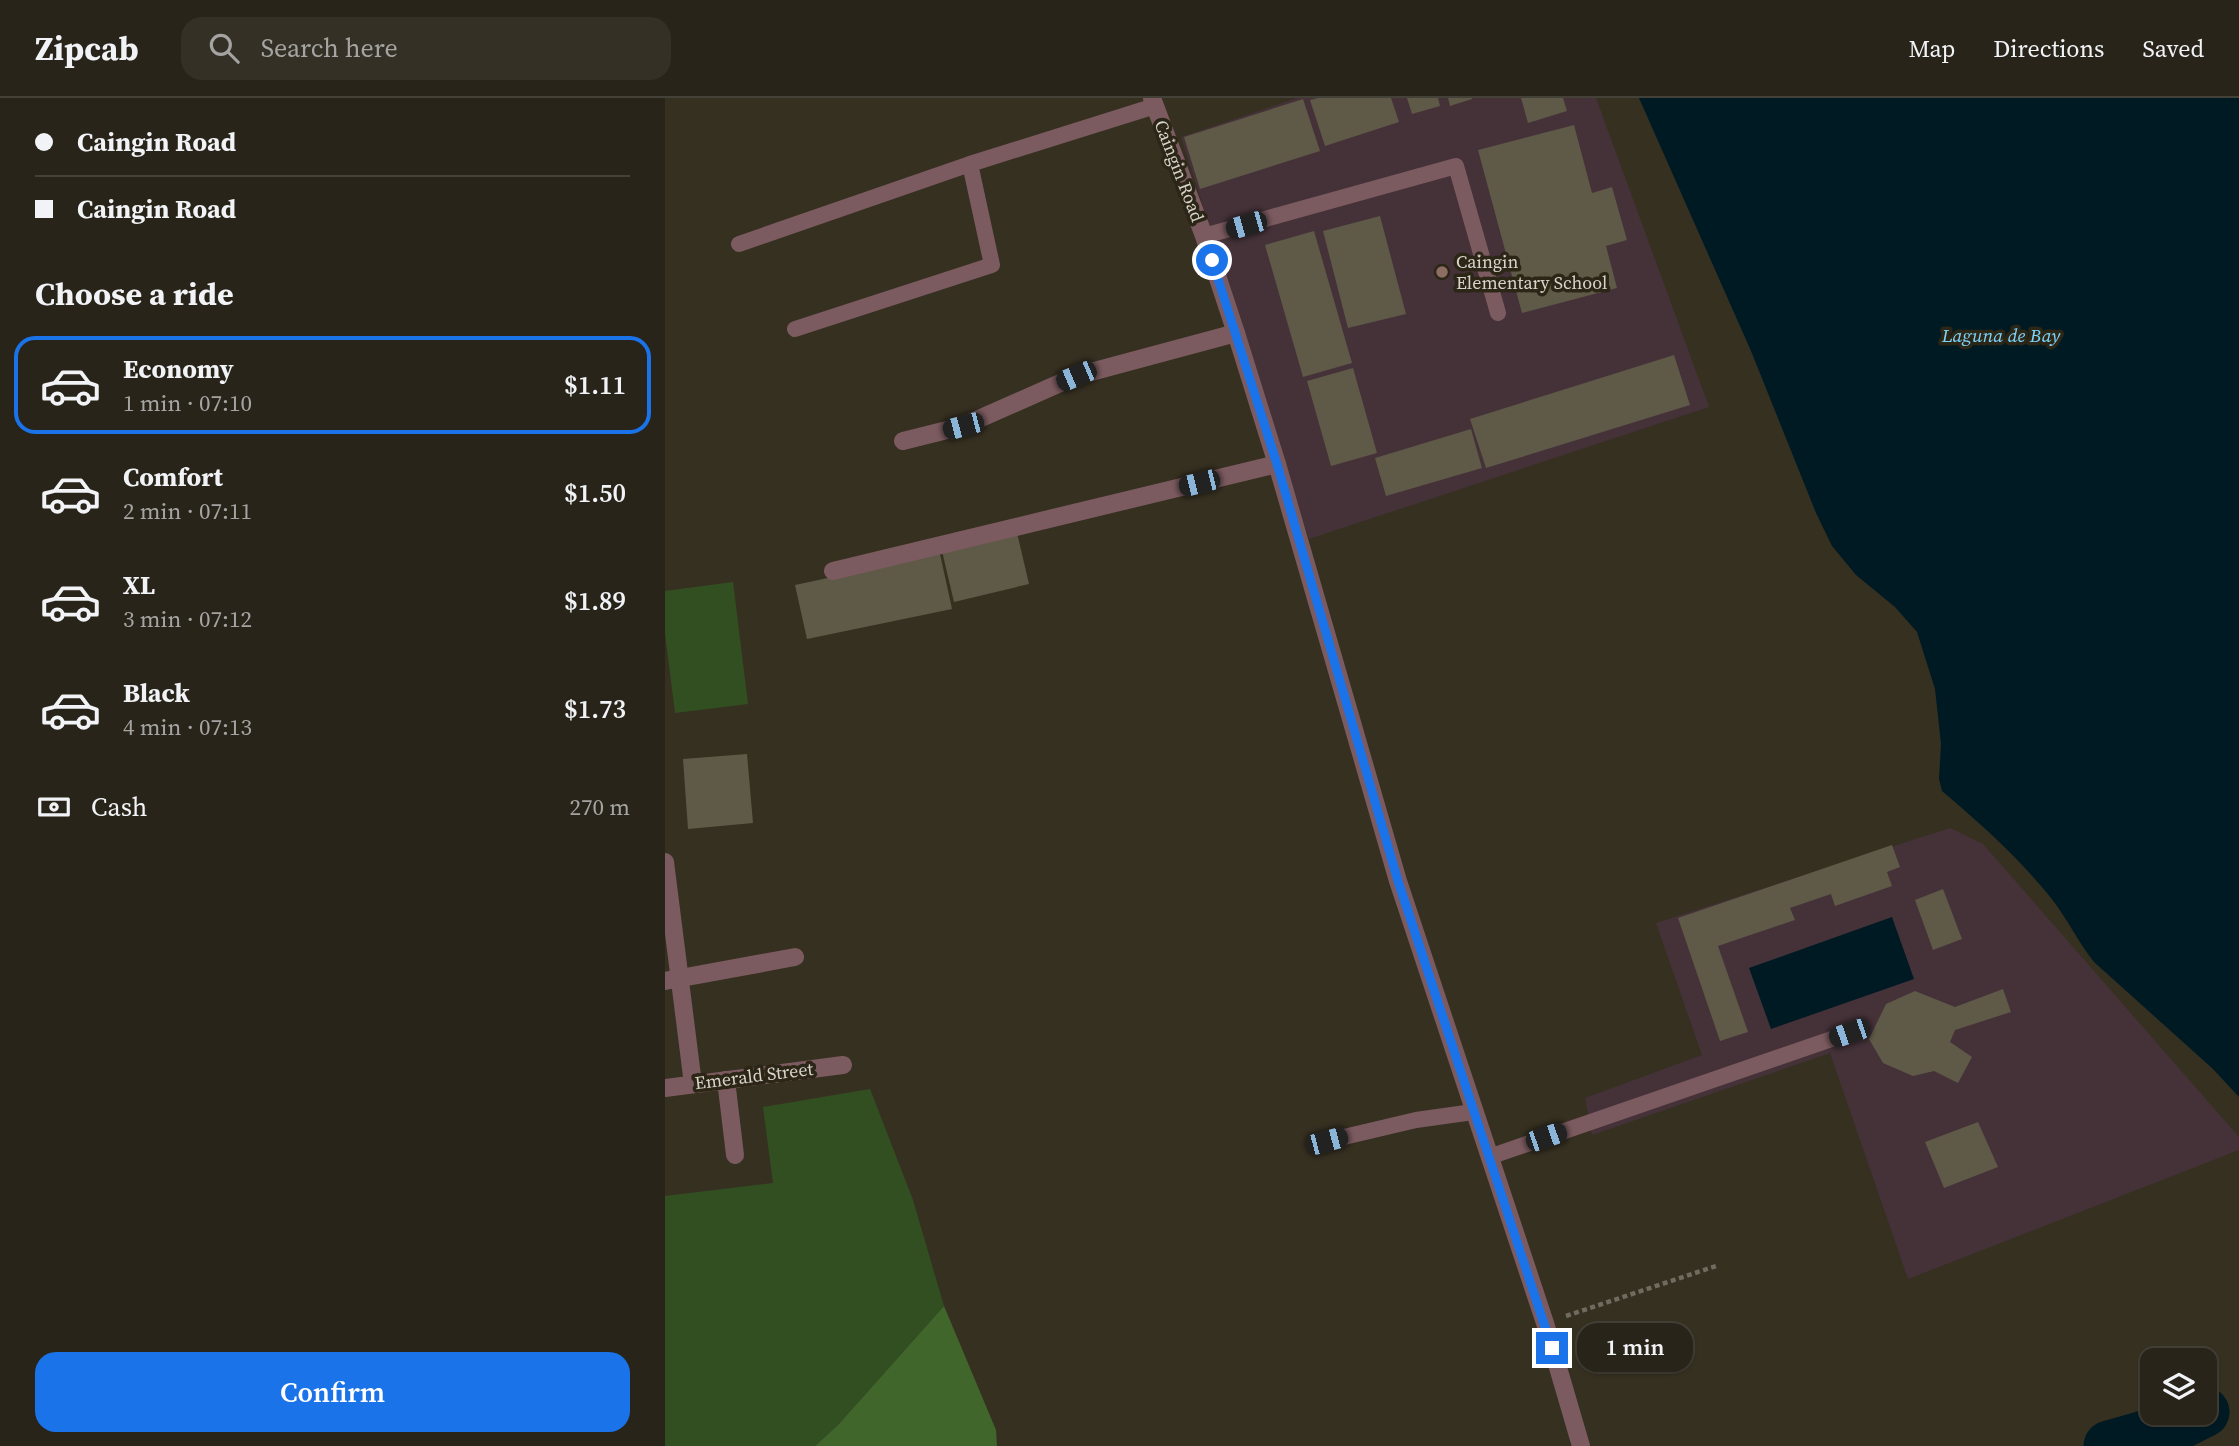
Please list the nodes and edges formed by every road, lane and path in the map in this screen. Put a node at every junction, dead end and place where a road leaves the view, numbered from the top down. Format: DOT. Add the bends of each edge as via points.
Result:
graph roads {
  1 [pos="1154,102"];
  2 [pos="970,164"];
  3 [pos="1204,236"];
  4 [pos="739,244"];
  5 [pos="1498,313"];
  6 [pos="795,329"];
  7 [pos="1235,333"];
  8 [pos="903,442"];
  9 [pos="1277,464"];
  10 [pos="833,571"];
  11 [pos="665,865"];
  12 [pos="795,957"];
  13 [pos="673,980"];
  14 [pos="1849,1033"];
  15 [pos="843,1065"];
  16 [pos="726,1080"];
  17 [pos="694,1084"];
  18 [pos="665,1088"];
  19 [pos="1473,1112"];
  20 [pos="1327,1141"];
  21 [pos="734,1155"];
  22 [pos="1489,1157"];
  23 [pos="1716,1266"];
  24 [pos="1545,1323"];
  25 [pos="1581,1446"];
  1 -- 2 [label="lane"];
  1 -- 3 [label="street, Caingin Road"];
  2 -- 4 [label="lane"];
  2 -- 6 [label="lane" via="992,265"];
  3 -- 5 [label="lane" via="1456,166"];
  3 -- 7 [label="street, Caingin Road"];
  7 -- 8 [label="street" via="1076,376 963,426"];
  7 -- 9 [label="street, Caingin Road"];
  9 -- 10 [label="street"];
  9 -- 19 [label="street, Caingin Road" via="1398,881"];
  11 -- 13 [label="street"];
  12 -- 13 [label="street"];
  13 -- 17 [label="street"];
  14 -- 22 [label="lane"];
  15 -- 16 [label="street, Emerald Street"];
  16 -- 17 [label="street, Emerald Street"];
  16 -- 21 [label="street"];
  17 -- 18 [label="street, Emerald Street"];
  19 -- 20 [label="lane"];
  19 -- 22 [label="street, Caingin Road"];
  22 -- 24 [label="street, Caingin Road"];
  23 -- 24 [label="path"];
  24 -- 25 [label="street, Caingin Road"];
}
